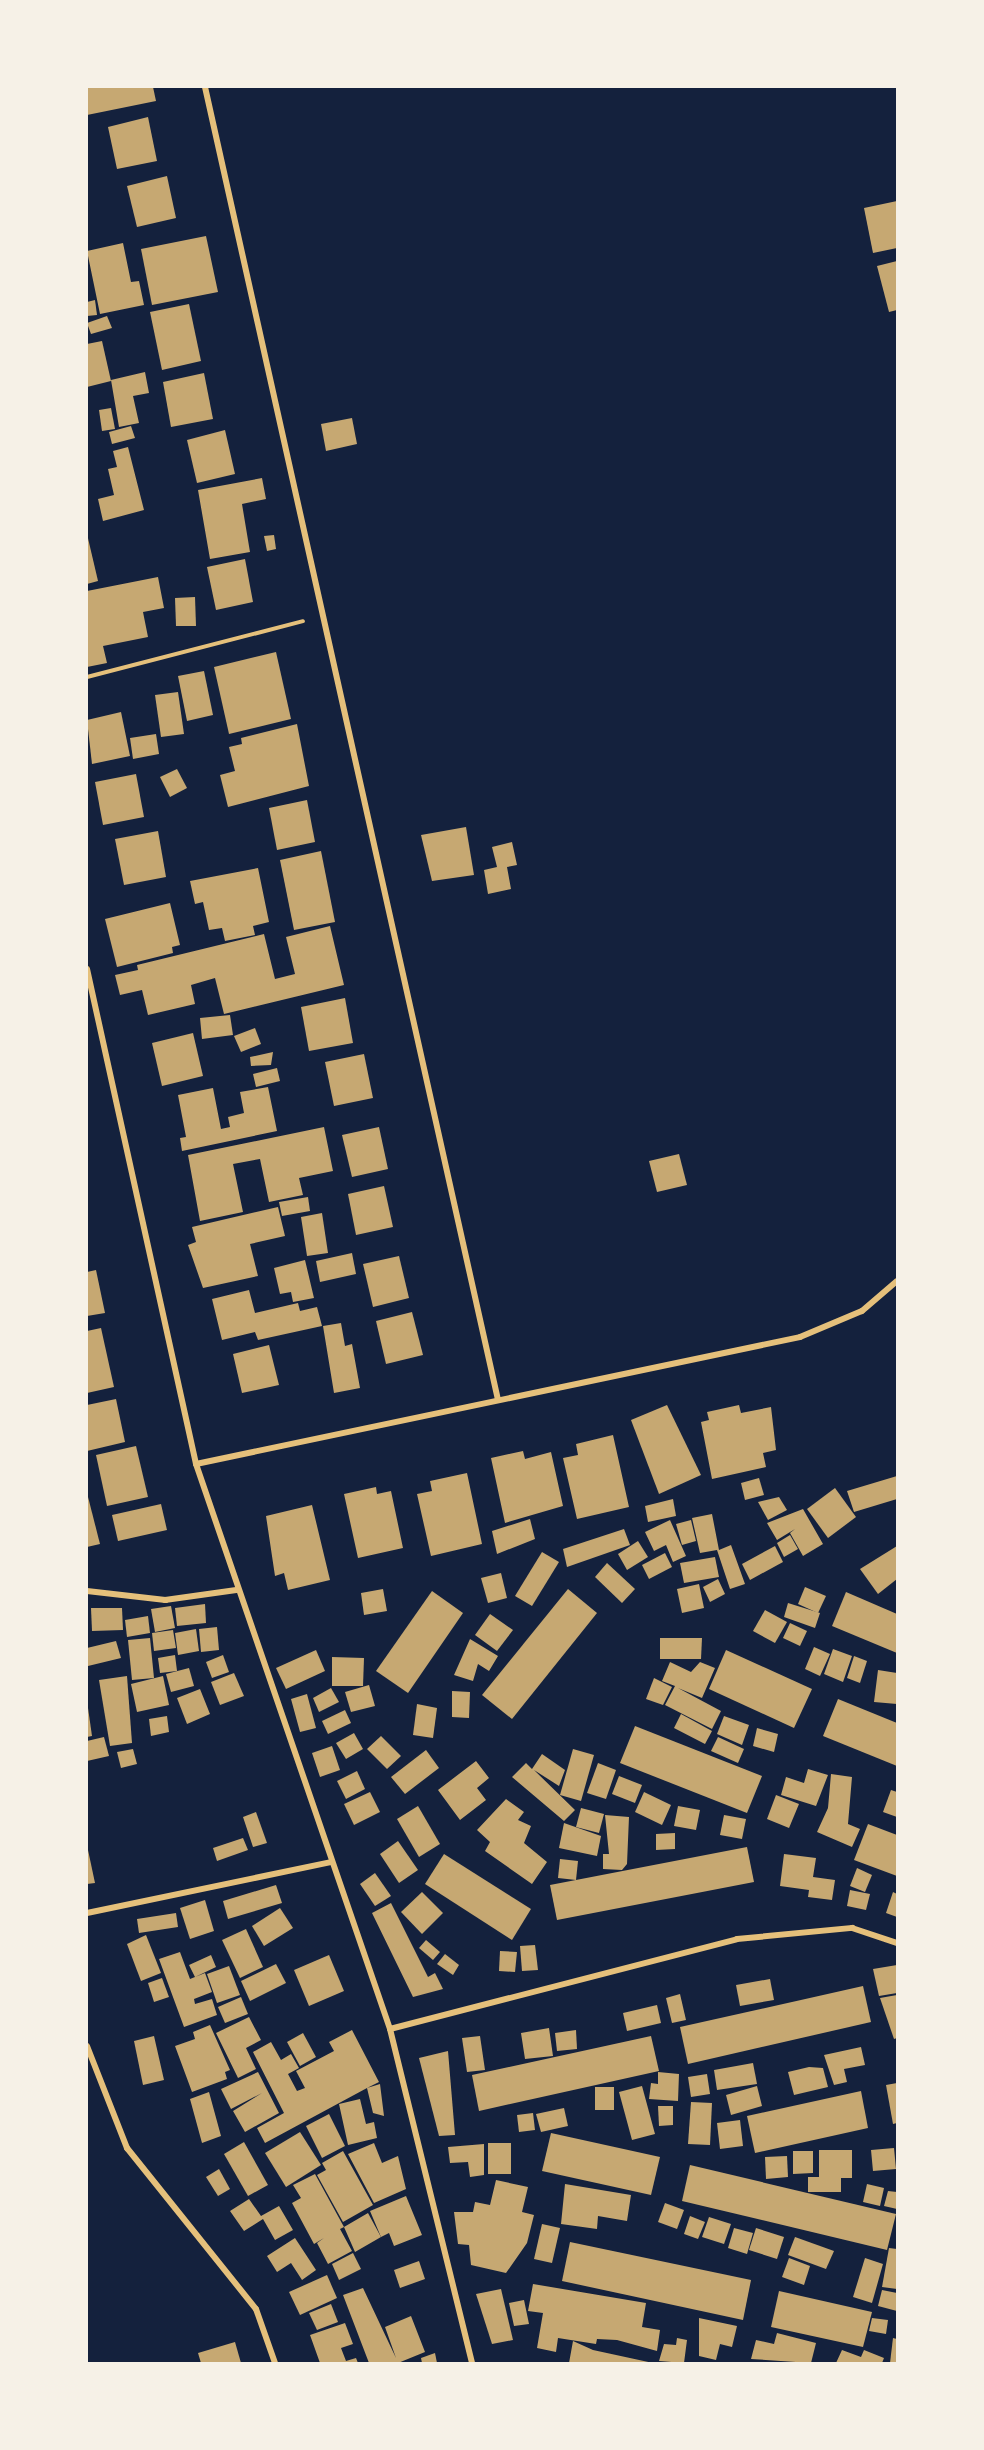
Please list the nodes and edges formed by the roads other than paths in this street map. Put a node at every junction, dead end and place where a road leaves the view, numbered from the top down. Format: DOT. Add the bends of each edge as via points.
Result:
graph roads {
  1 [pos="205,87"];
  2 [pos="87,969"];
  3 [pos="897,1281"];
  4 [pos="498,1401"];
  5 [pos="196,1464"];
  6 [pos="236,1590"];
  7 [pos="87,1591"];
  8 [pos="331,1862"];
  9 [pos="87,1913"];
  10 [pos="897,1943"];
  11 [pos="390,2029"];
  12 [pos="87,2046"];
  13 [pos="275,2363"];
  14 [pos="472,2363"];
  1 -- 4 [label="street"];
  2 -- 5 [label="street"];
  3 -- 4 [label="street" via="862,1311 800,1337"];
  4 -- 5 [label="street"];
  5 -- 6 [label="street"];
  6 -- 7 [label="street" via="165,1600"];
  6 -- 8 [label="street"];
  8 -- 9 [label="street"];
  8 -- 11 [label="street"];
  10 -- 11 [label="street" via="852,1928 737,1938"];
  11 -- 14 [label="street"];
  12 -- 13 [label="street" via="127,2148 256,2309"];
}
